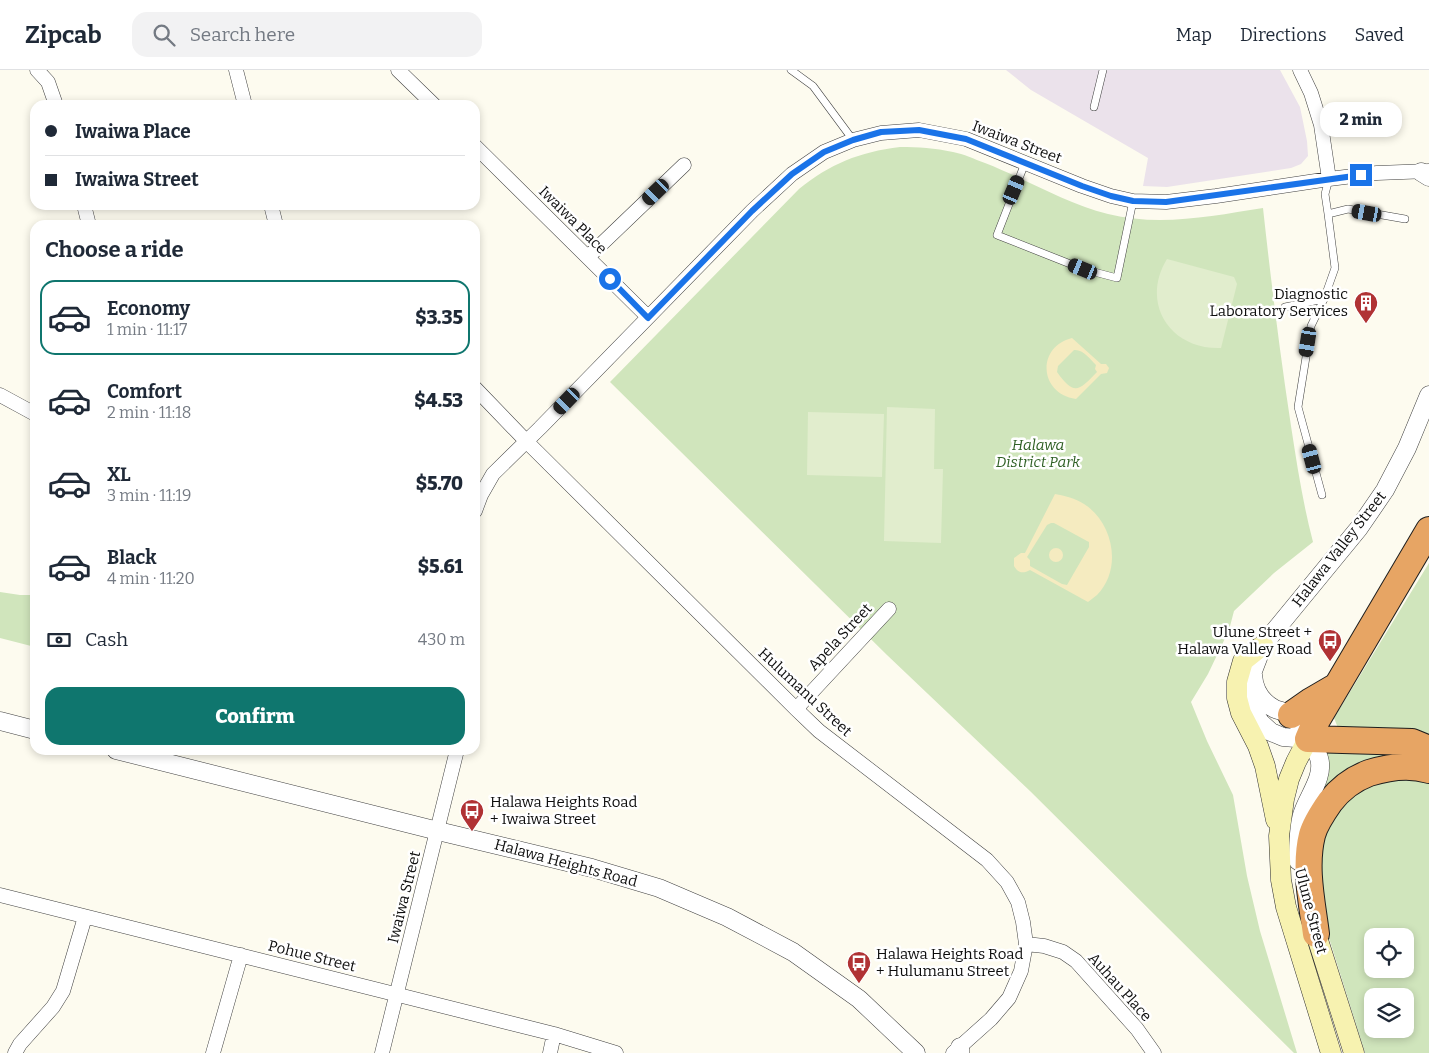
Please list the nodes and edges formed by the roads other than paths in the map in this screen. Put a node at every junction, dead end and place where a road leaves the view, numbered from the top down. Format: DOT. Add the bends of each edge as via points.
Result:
graph roads {
  1 [pos="37,70"];
  2 [pos="236,70"];
  3 [pos="398,70"];
  4 [pos="791,70"];
  5 [pos="1103,70"];
  6 [pos="1300,70"];
  7 [pos="54,100"];
  8 [pos="244,100"];
  9 [pos="429,100"];
  10 [pos="1094,106"];
  11 [pos="853,140"];
  12 [pos="480,151"];
  13 [pos="1026,162"];
  14 [pos="684,166"];
  15 [pos="1426,173"];
  16 [pos="1329,179"];
  17 [pos="1133,201"];
  18 [pos="1328,214"];
  19 [pos="1406,219"];
  20 [pos="588,258"];
  21 [pos="1324,299"];
  22 [pos="1285,306"];
  23 [pos="648,318"];
  24 [pos="480,393"];
  25 [pos="1429,395"];
  26 [pos="0,396"];
  27 [pos="30,411"];
  28 [pos="526,442"];
  29 [pos="1322,494"];
  30 [pos="480,498"];
  31 [pos="1429,530"];
  32 [pos="889,609"];
  33 [pos="1263,645"];
  34 [pos="1253,671"];
  35 [pos="1338,686"];
  36 [pos="796,709"];
  37 [pos="1291,715"];
  38 [pos="0,721"];
  39 [pos="30,729"];
  40 [pos="1308,739"];
  41 [pos="1429,748"];
  42 [pos="136,755"];
  43 [pos="456,755"];
  44 [pos="1429,770"];
  45 [pos="438,831"];
  46 [pos="1279,836"];
  47 [pos="0,895"];
  48 [pos="85,917"];
  49 [pos="1316,934"];
  50 [pos="1026,944"];
  51 [pos="241,955"];
  52 [pos="396,994"];
  53 [pos="554,1034"];
  54 [pos="958,1051"];
  55 [pos="15,1053"];
  56 [pos="213,1053"];
  57 [pos="382,1053"];
  58 [pos="550,1053"];
  59 [pos="616,1053"];
  60 [pos="916,1053"];
  61 [pos="1154,1053"];
  62 [pos="1331,1053"];
  63 [pos="1354,1053"];
  1 -- 7 [label="street" via="48,82"];
  2 -- 8 [label="street"];
  3 -- 9 [label="street"];
  4 -- 11 [label="lane" via="813,86"];
  5 -- 10 [label="lane"];
  6 -- 16 [label="street" via="1321,126"];
  11 -- 13 [label="street, Iwaiwa Street" via="881,132 919,130 966,139"];
  11 -- 23 [label="street, Iwaiwa Street" via="824,152 792,174"];
  12 -- 20 [label="street, Iwaiwa Place"];
  13 -- 17 [label="street, Iwaiwa Street" via="1111,196"];
  13 -- 17 [label="lane" via="997,235 1083,269 1117,278"];
  14 -- 20 [label="street"];
  15 -- 16 [label="street, Iwaiwa Street" via="1377,173"];
  16 -- 17 [label="street, Iwaiwa Street" via="1166,202"];
  16 -- 18 [label="lane" via="1325,194"];
  18 -- 19 [label="lane" via="1348,209"];
  18 -- 21 [label="lane" via="1335,268"];
  20 -- 23 [label="street, Iwaiwa Place"];
  21 -- 22 [label="lane"];
  21 -- 29 [label="lane" via="1311,326 1298,406"];
  23 -- 28 [label="street, Iwaiwa Street"];
  24 -- 28 [label="street, Hulumanu Street"];
  25 -- 33 [label="street, Halawa Valley Street" via="1385,490 1359,528"];
  26 -- 27 [label="street"];
  28 -- 30 [label="street, Iwaiwa Street" via="493,474"];
  28 -- 36 [label="street, Hulumanu Street"];
  31 -- 35 [label="highway"];
  32 -- 36 [label="street, Apela Street"];
  33 -- 34 [label="street, Halawa Valley Street"];
  33 -- 46 [label="main road" via="1243,661 1237,682 1237,698 1265,766"];
  34 -- 37 [label="street" via="1254,685 1265,702"];
  34 -- 40 [label="street, Halawa Valley Street" via="1248,696 1261,723 1283,737"];
  35 -- 37 [label="highway"];
  35 -- 40 [label="highway"];
  36 -- 50 [label="street, Hulumanu Street" via="819,731 986,860 1007,882 1018,902"];
  37 -- 40 [label="street"];
  38 -- 39 [label="street"];
  40 -- 41 [label="highway" via="1412,742"];
  40 -- 46 [label="main road, Ulune Street" via="1289,779"];
  40 -- 49 [label="street, Ulune Street" via="1319,756 1321,766 1302,815 1298,864"];
  42 -- 45 [label="street, Halawa Heights Road"];
  43 -- 45 [label="street, Iwaiwa Street"];
  44 -- 49 [label="highway" via="1396,767 1364,775 1347,784 1323,811 1312,834 1308,858"];
  45 -- 52 [label="street, Iwaiwa Street"];
  45 -- 60 [label="street, Halawa Heights Road" via="592,868 658,888 726,916 793,952 859,999"];
  46 -- 62 [label="main road, Ulune Street" via="1286,907"];
  47 -- 48 [label="street, Pohue Street"];
  48 -- 51 [label="street, Pohue Street"];
  48 -- 55 [label="street" via="63,991"];
  49 -- 63 [label="main road, Ulune Street"];
  50 -- 54 [label="street, Hulumanu Street" via="1021,971 1009,998"];
  50 -- 61 [label="street, Auhau Place" via="1063,952 1076,961 1137,1028"];
  51 -- 52 [label="street, Pohue Street"];
  51 -- 56 [label="street"];
  52 -- 53 [label="street, Pohue Street"];
  52 -- 57 [label="street, Iwaiwa Street"];
  53 -- 58 [label="street"];
  53 -- 59 [label="street, Pohue Street"];
}
